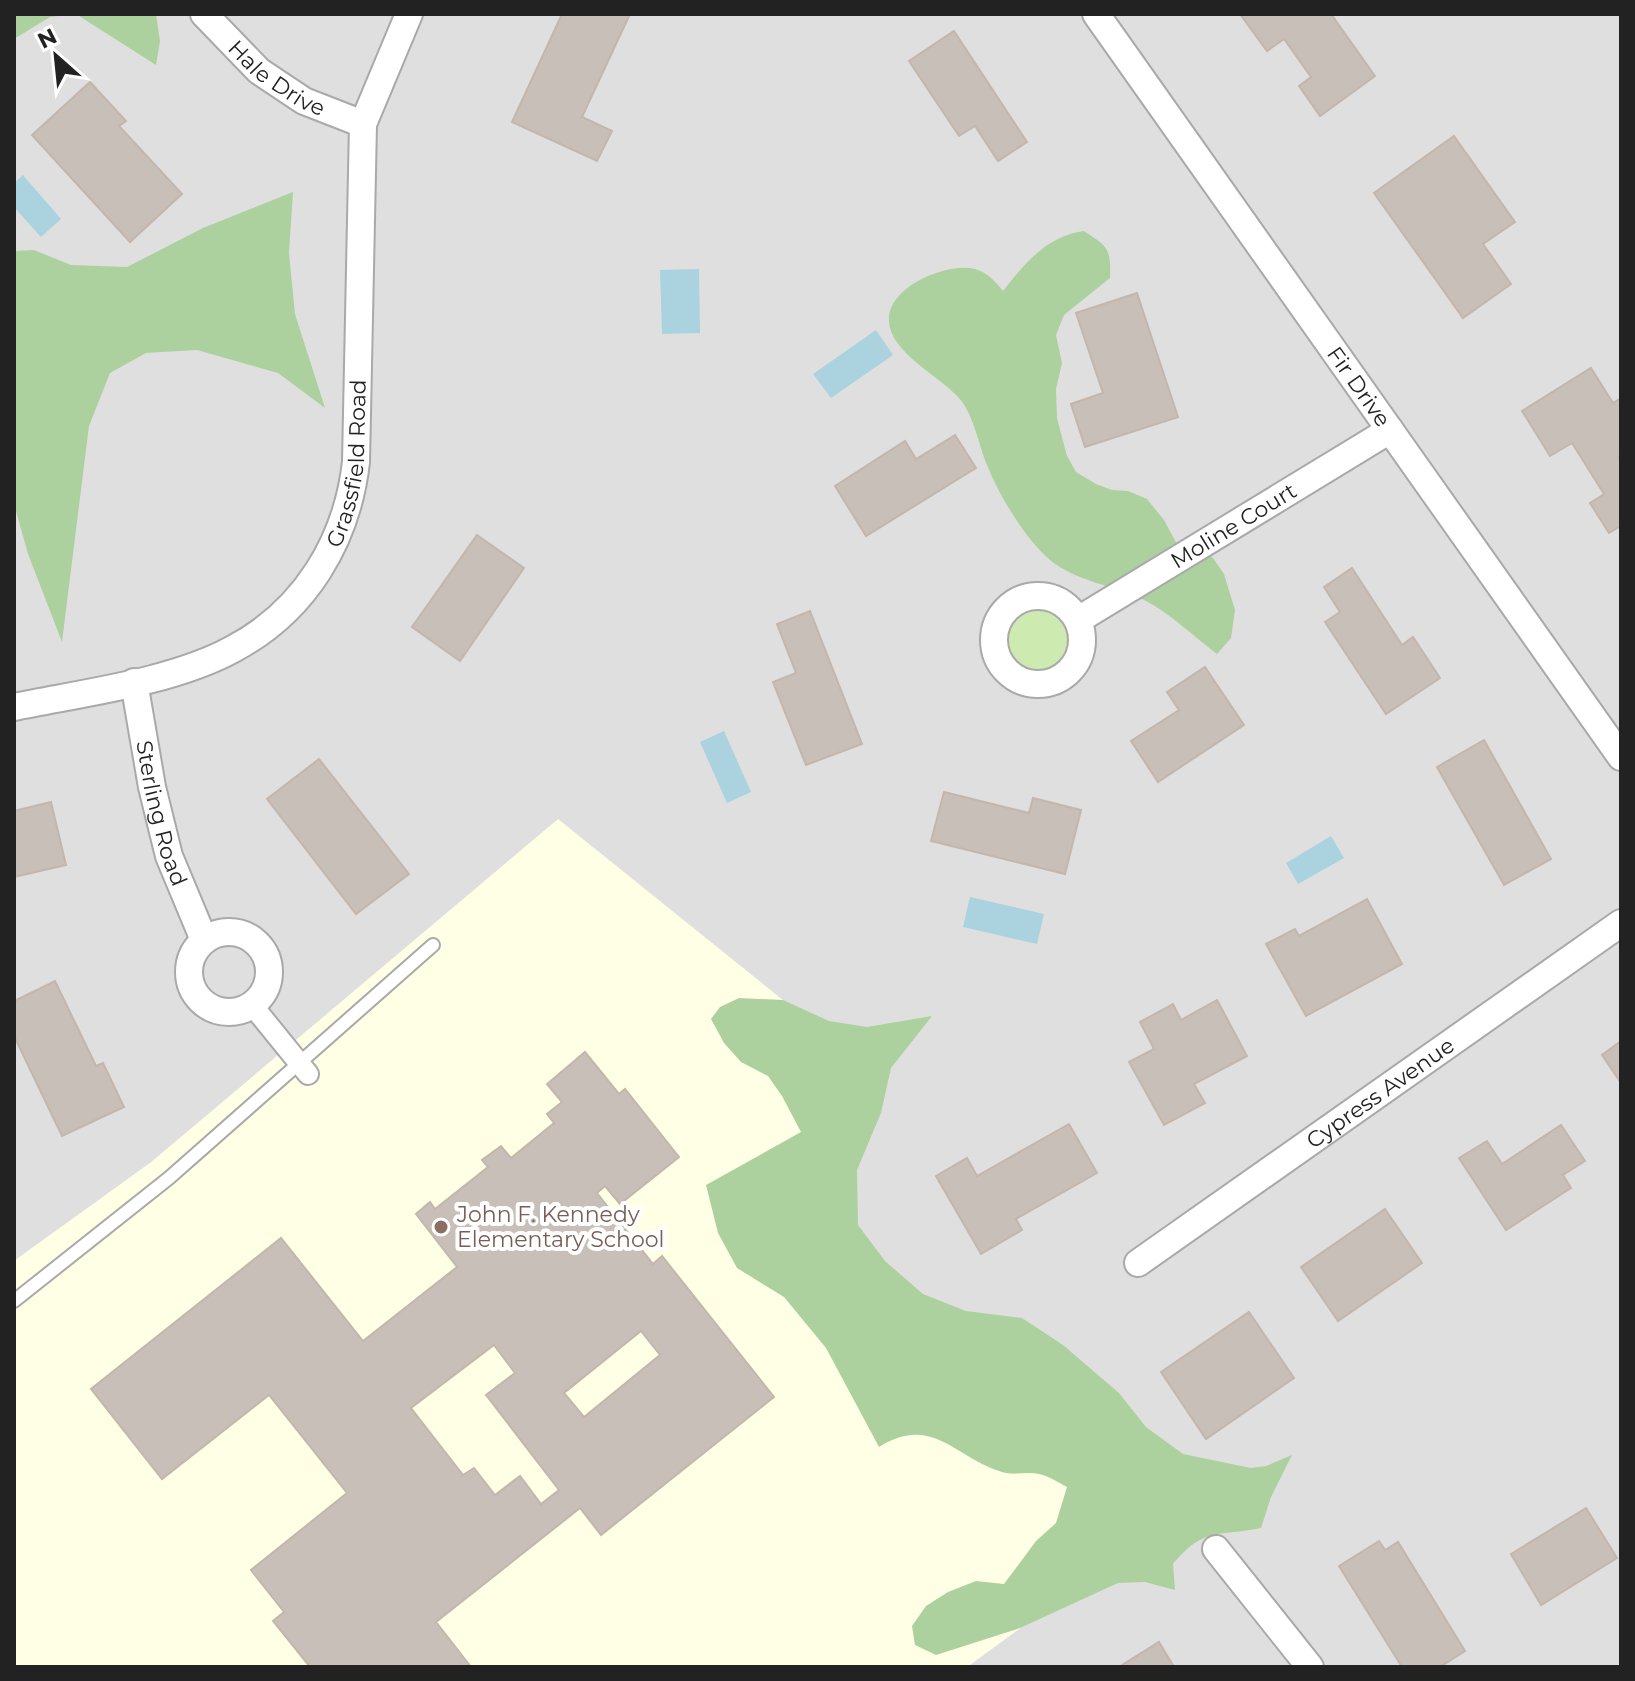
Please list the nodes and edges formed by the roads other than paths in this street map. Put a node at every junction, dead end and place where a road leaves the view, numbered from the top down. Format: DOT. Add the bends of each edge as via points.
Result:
graph roads {
  1 [pos="204,14"];
  2 [pos="409,14"];
  3 [pos="1096,14"];
  4 [pos="363,124"];
  5 [pos="1390,430"];
  6 [pos="1078,620"];
  7 [pos="134,682"];
  8 [pos="14,707"];
  9 [pos="1621,757"];
  10 [pos="1621,923"];
  11 [pos="204,940"];
  12 [pos="433,945"];
  13 [pos="252,1005"];
  14 [pos="303,1069"];
  15 [pos="1138,1263"];
  16 [pos="14,1301"];
  17 [pos="1216,1549"];
  18 [pos="1310,1667"];
  1 -- 4 [label="street, Hale Drive" via="259,71 304,101"];
  2 -- 4 [label="street, Grassfield Road"];
  3 -- 5 [label="street, Fir Drive"];
  4 -- 7 [label="street, Grassfield Road" via="356,462 337,540 292,605 268,627 233,650"];
  5 -- 6 [label="street, Moline Court"];
  5 -- 9 [label="street, Fir Drive"];
  7 -- 8 [label="street, Grassfield Road"];
  7 -- 11 [label="street, Sterling Road" via="169,856"];
  10 -- 15 [label="street, Cypress Avenue"];
  11 -- 13 [label="street" via="195,950 189,977 201,1002 226,1012"];
  11 -- 13 [label="street" via="228,931 262,948 268,959 268,985"];
  12 -- 14 [label="lane"];
  13 -- 14 [label="street"];
  14 -- 16 [label="lane"];
  17 -- 18 [label="street"];
}
